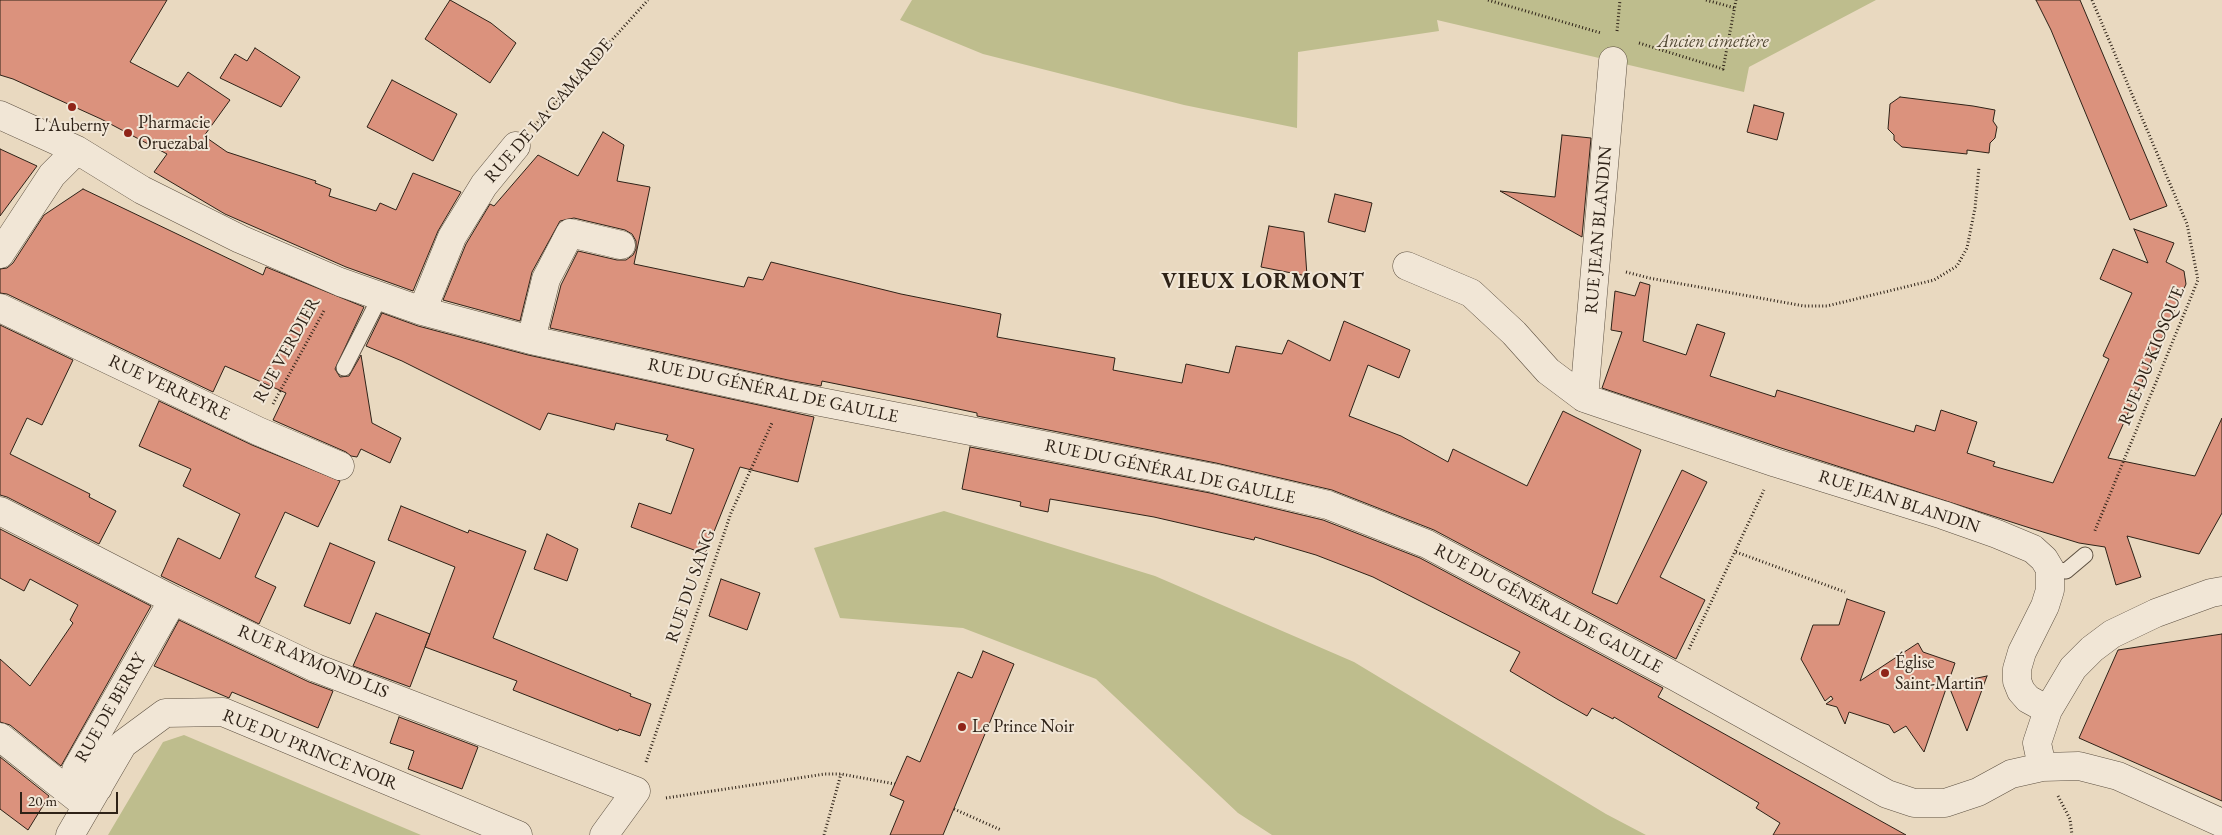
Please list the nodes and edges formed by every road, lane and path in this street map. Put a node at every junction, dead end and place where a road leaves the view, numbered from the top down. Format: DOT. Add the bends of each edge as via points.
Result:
graph roads {
  1 [pos="648,0"];
  2 [pos="1488,0"];
  3 [pos="1706,0"];
  4 [pos="1736,0"];
  5 [pos="2092,0"];
  6 [pos="1735,8"];
  7 [pos="1607,34"];
  8 [pos="1634,42"];
  9 [pos="1613,61"];
  10 [pos="0,115"];
  11 [pos="516,146"];
  12 [pos="77,150"];
  13 [pos="1979,167"];
  14 [pos="621,245"];
  15 [pos="0,254"];
  16 [pos="1407,266"];
  17 [pos="1618,270"];
  18 [pos="340,282"];
  19 [pos="380,297"];
  20 [pos="0,308"];
  21 [pos="422,311"];
  22 [pos="531,340"];
  23 [pos="344,368"];
  24 [pos="785,396"];
  25 [pos="1584,398"];
  26 [pos="258,431"];
  27 [pos="1776,464"];
  28 [pos="340,466"];
  29 [pos="0,511"];
  30 [pos="1736,552"];
  31 [pos="2085,555"];
  32 [pos="2050,569"];
  33 [pos="2222,591"];
  34 [pos="1845,592"];
  35 [pos="173,600"];
  36 [pos="1676,677"];
  37 [pos="2048,710"];
  38 [pos="0,737"];
  39 [pos="2042,766"];
  40 [pos="841,774"];
  41 [pos="895,784"];
  42 [pos="636,791"];
  43 [pos="92,797"];
  44 [pos="954,809"];
  45 [pos="2222,822"];
  46 [pos="1001,830"];
  47 [pos="70,835"];
  48 [pos="518,835"];
  49 [pos="604,835"];
  50 [pos="824,835"];
  51 [pos="2072,835"];
  1 -- 11 [label="path, RUE DE LA CAMARDE"];
  2 -- 7 [label="path"];
  3 -- 6 [label="path"];
  4 -- 6 [label="path"];
  5 -- 31 [label="path, RUE DU KIOSQUE" via="2187,224 2198,280"];
  6 -- 8 [label="path" via="1723,69"];
  9 -- 25 [label="street, RUE JEAN BLANDIN"];
  10 -- 12 [label="street, RUE DU GÉNÉRAL DE GAULLE"];
  11 -- 21 [label="street, RUE DE LA CAMARDE" via="484,185 452,237"];
  12 -- 15 [label="street" via="52,176"];
  12 -- 18 [label="street, RUE DU GÉNÉRAL DE GAULLE" via="142,190 240,239"];
  13 -- 17 [label="path" via="1967,248 1957,266 1934,280 1828,306 1804,306"];
  14 -- 22 [label="street" via="570,233 546,279"];
  16 -- 25 [label="street, RUE JEAN BLANDIN" via="1471,293 1548,370"];
  18 -- 19 [label="street, RUE DU GÉNÉRAL DE GAULLE"];
  18 -- 26 [label="path, RUE VERDIER"];
  19 -- 21 [label="street, RUE DU GÉNÉRAL DE GAULLE"];
  19 -- 23 [label="lane"];
  20 -- 26 [label="street, RUE VERREYRE"];
  21 -- 22 [label="street, RUE DU GÉNÉRAL DE GAULLE"];
  22 -- 24 [label="street, RUE DU GÉNÉRAL DE GAULLE"];
  24 -- 36 [label="street, RUE DU GÉNÉRAL DE GAULLE" via="1212,478 1328,505 1427,544"];
  24 -- 42 [label="path, RUE DU SANG" via="731,513"];
  25 -- 27 [label="street, RUE JEAN BLANDIN"];
  26 -- 28 [label="street, RUE VERREYRE"];
  27 -- 30 [label="path"];
  27 -- 32 [label="street, RUE JEAN BLANDIN" via="1997,534 2032,549 2044,558"];
  29 -- 35 [label="street, RUE RAYMOND LIS"];
  30 -- 34 [label="path"];
  30 -- 36 [label="path"];
  31 -- 32 [label="lane" via="2066,571"];
  32 -- 37 [label="street" via="2050,590 2045,606 2022,652 2017,670 2021,691 2028,699"];
  33 -- 37 [label="street" via="2156,613 2112,634 2073,668"];
  35 -- 42 [label="street, RUE RAYMOND LIS" via="316,668"];
  35 -- 43 [label="street, RUE DE BERRY" via="76,770"];
  36 -- 39 [label="street, RUE DU GÉNÉRAL DE GAULLE" via="1887,794 1914,803 1945,803 1978,792 2011,774"];
  37 -- 39 [label="street" via="2037,742"];
  38 -- 43 [label="street"];
  39 -- 45 [label="street, RUE DU GÉNÉRAL DE GAULLE" via="2079,766 2118,776"];
  39 -- 51 [label="path" via="2070,819"];
  40 -- 41 [label="path"];
  40 -- 42 [label="path" via="653,800"];
  40 -- 50 [label="path"];
  42 -- 49 [label="street"];
  43 -- 47 [label="street"];
  43 -- 48 [label="street, RUE DU PRINCE NOIR" via="123,744 165,713 223,712"];
  44 -- 46 [label="path"];
}
